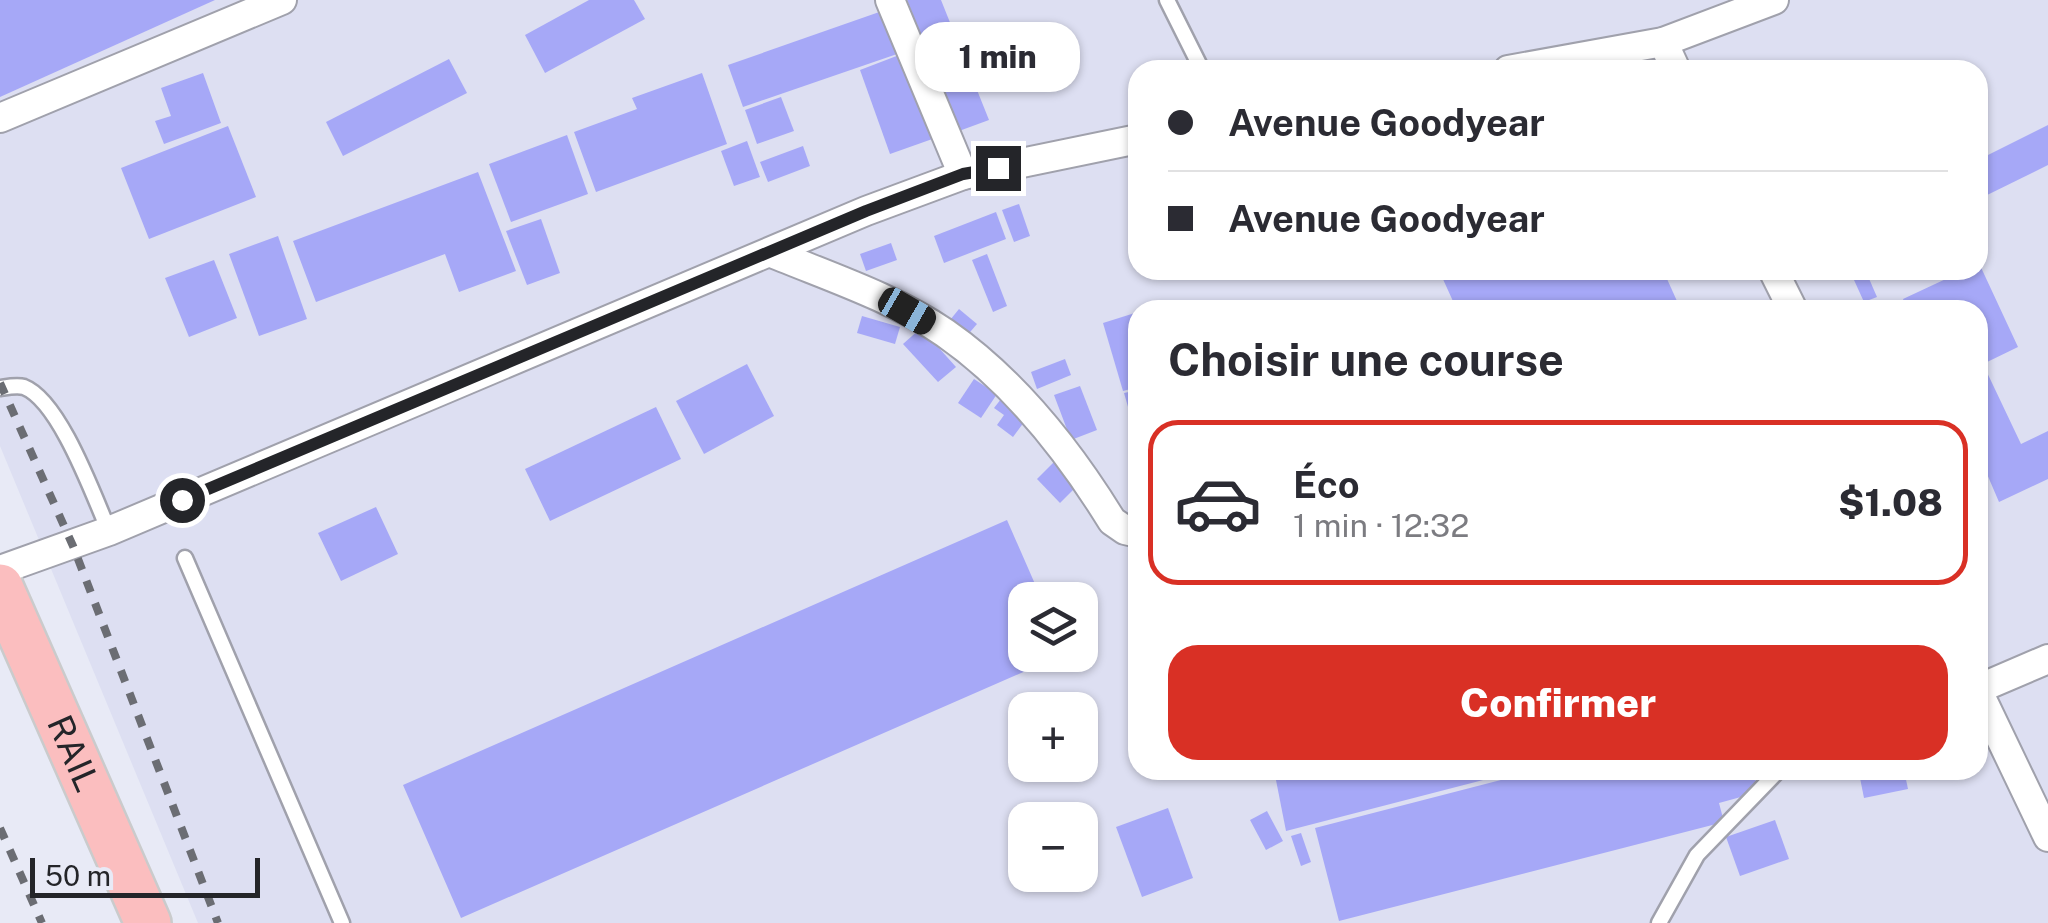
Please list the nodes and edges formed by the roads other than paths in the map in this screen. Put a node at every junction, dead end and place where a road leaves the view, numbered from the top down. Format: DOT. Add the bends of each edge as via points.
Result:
graph roads {
  1 [pos="282,0"];
  2 [pos="890,0"];
  3 [pos="1168,0"];
  4 [pos="1774,0"];
  5 [pos="1663,42"];
  6 [pos="1197,60"];
  7 [pos="1563,60"];
  8 [pos="1671,60"];
  9 [pos="0,118"];
  10 [pos="1128,141"];
  11 [pos="963,174"];
  12 [pos="772,252"];
  13 [pos="0,388"];
  14 [pos="1128,530"];
  15 [pos="109,531"];
  16 [pos="184,558"];
  17 [pos="0,570"];
  18 [pos="0,587"];
  19 [pos="2048,659"];
  20 [pos="1988,686"];
  21 [pos="1988,711"];
  22 [pos="1769,780"];
  23 [pos="2048,837"];
  24 [pos="148,923"];
  25 [pos="342,923"];
  26 [pos="1659,923"];
  1 -- 9 [label="street"];
  2 -- 11 [label="street"];
  3 -- 6 [label="lane"];
  4 -- 5 [label="street"];
  5 -- 7 [label="street"];
  5 -- 8 [label="street"];
  10 -- 11 [label="street"];
  11 -- 12 [label="street"];
  12 -- 14 [label="street" via="946,334 1028,406 1112,521"];
  12 -- 15 [label="street"];
  13 -- 15 [label="lane" via="22,386 58,422"];
  15 -- 17 [label="street"];
  16 -- 25 [label="lane"];
  18 -- 24 [label="main road, RAIL"];
  19 -- 20 [label="street"];
  21 -- 23 [label="street"];
  22 -- 26 [label="lane" via="1698,855"];
}
